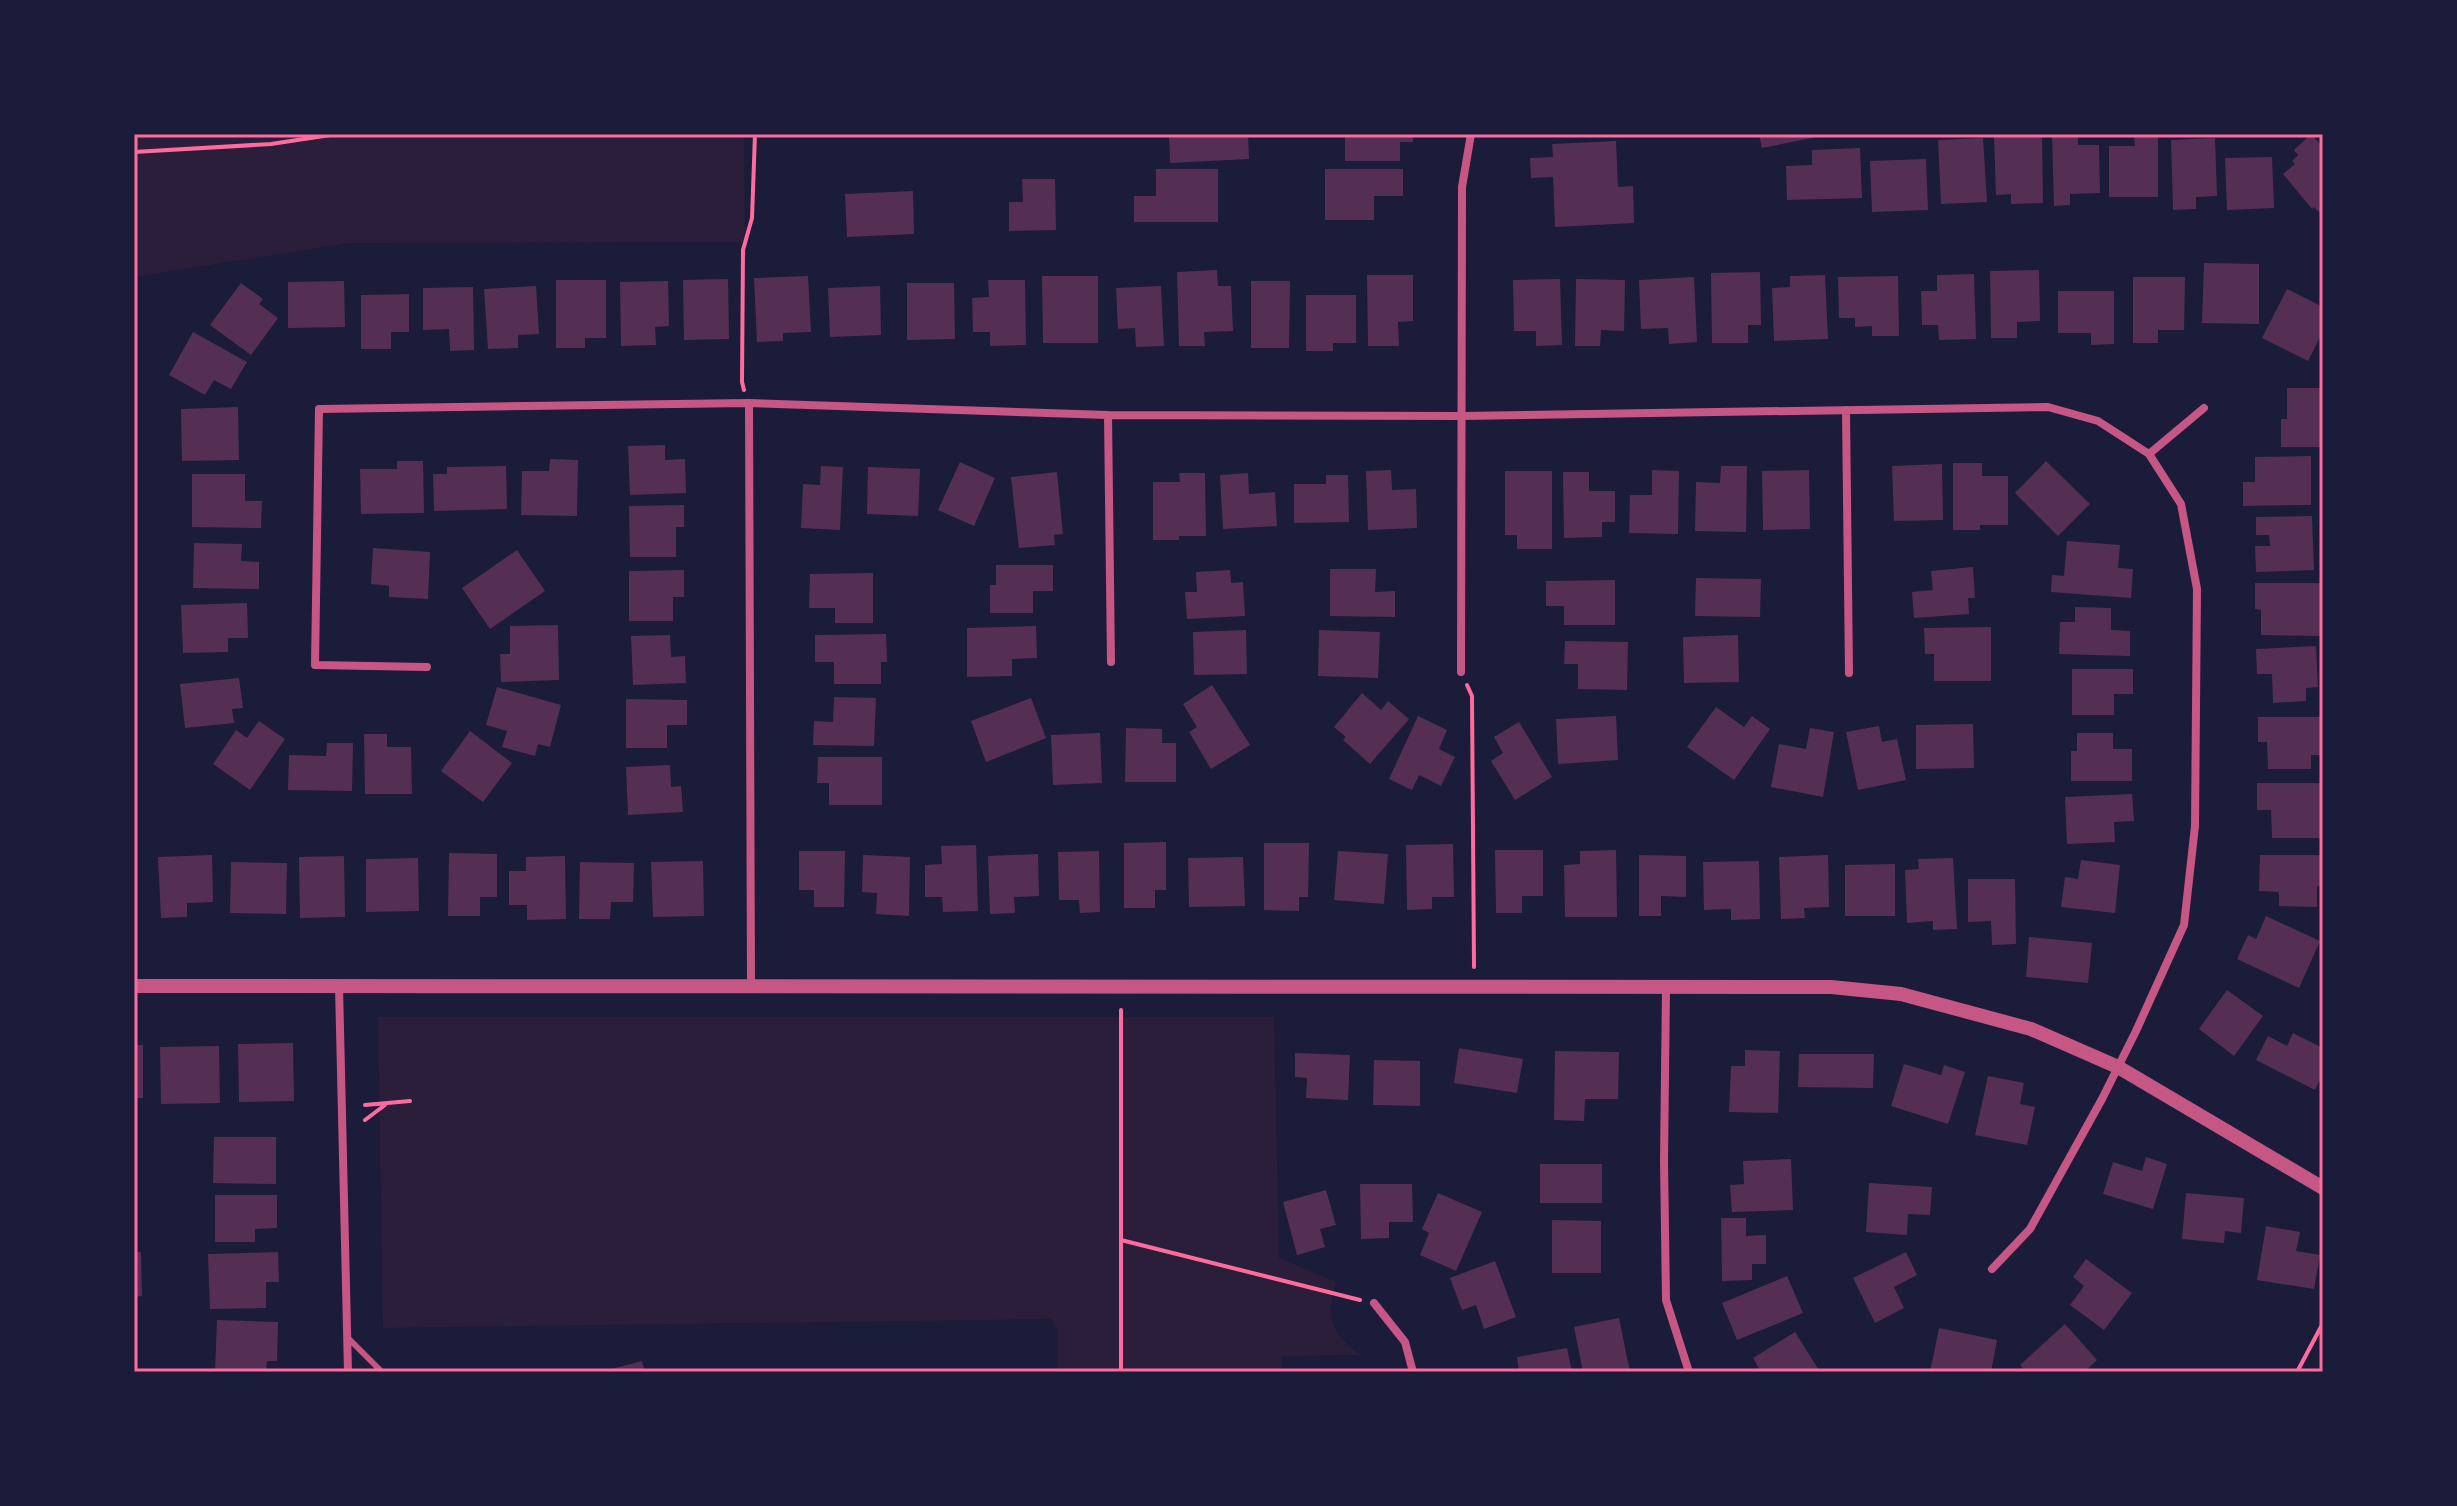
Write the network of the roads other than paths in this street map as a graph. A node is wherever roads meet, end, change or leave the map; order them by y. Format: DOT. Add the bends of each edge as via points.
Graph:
graph roads {
  1 [pos="1471,134"];
  2 [pos="749,403"];
  3 [pos="2204,408"];
  4 [pos="1846,410"];
  5 [pos="1108,415"];
  6 [pos="1462,416"];
  7 [pos="2149,454"];
  8 [pos="1111,662"];
  9 [pos="427,667"];
  10 [pos="1461,672"];
  11 [pos="1849,673"];
  12 [pos="134,986"];
  13 [pos="339,986"];
  14 [pos="751,986"];
  15 [pos="1666,987"];
  16 [pos="2118,1067"];
  17 [pos="2323,1188"];
  18 [pos="1992,1269"];
  19 [pos="1374,1303"];
  20 [pos="347,1337"];
  21 [pos="348,1372"];
  22 [pos="382,1372"];
  23 [pos="1413,1372"];
  24 [pos="1689,1372"];
  1 -- 6 [label="street" via="1462,187"];
  2 -- 5 [label="street"];
  2 -- 9 [label="street" via="319,409 315,665"];
  2 -- 14 [label="street"];
  3 -- 7 [label="street"];
  4 -- 6 [label="street"];
  4 -- 7 [label="street" via="2048,407 2098,421"];
  4 -- 11 [label="street"];
  5 -- 6 [label="street"];
  5 -- 8 [label="street"];
  6 -- 10 [label="street"];
  7 -- 16 [label="street" via="2181,504 2197,589 2195,826 2184,925"];
  12 -- 13 [label="street"];
  13 -- 14 [label="street"];
  13 -- 20 [label="street"];
  14 -- 15 [label="street"];
  15 -- 16 [label="street" via="1831,987 1901,994 2031,1029"];
  15 -- 24 [label="street" via="1666,1300"];
  16 -- 17 [label="street"];
  16 -- 18 [label="street" via="2030,1229"];
  19 -- 23 [label="street" via="1405,1342"];
  20 -- 21 [label="street"];
  20 -- 22 [label="lane"];
}
